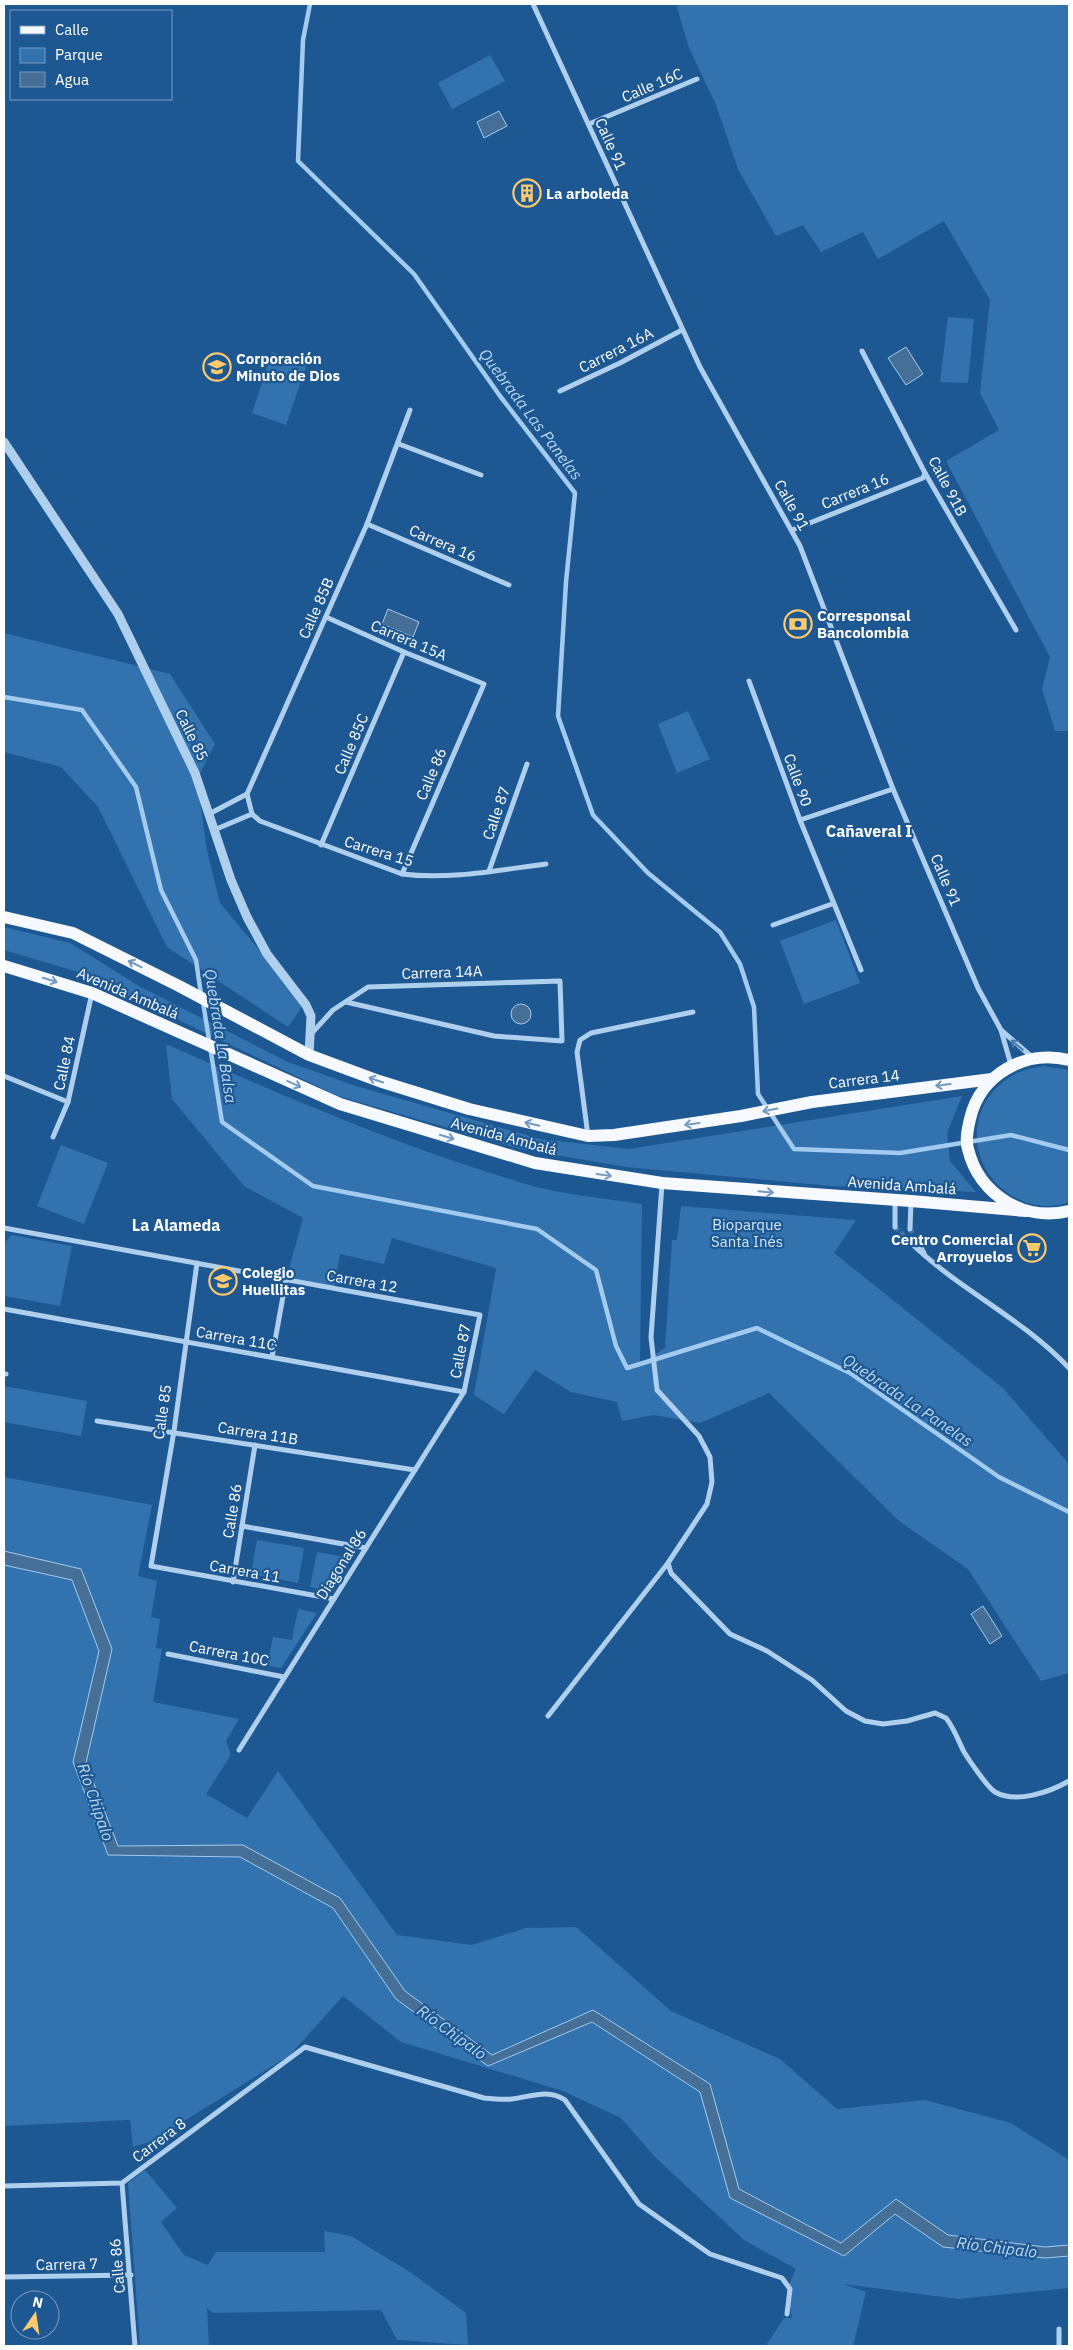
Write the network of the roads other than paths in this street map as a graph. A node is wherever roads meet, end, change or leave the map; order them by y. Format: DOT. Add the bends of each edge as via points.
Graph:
graph roads {
  1 [pos="533,4"];
  2 [pos="697,79"];
  3 [pos="589,124"];
  4 [pos="682,330"];
  5 [pos="862,351"];
  6 [pos="560,391"];
  7 [pos="410,410"];
  8 [pos="4,442"];
  9 [pos="398,444"];
  10 [pos="925,473"];
  11 [pos="481,474"];
  12 [pos="367,524"];
  13 [pos="792,530"];
  14 [pos="509,585"];
  15 [pos="326,617"];
  16 [pos="1016,630"];
  17 [pos="404,652"];
  18 [pos="749,681"];
  19 [pos="484,684"];
  20 [pos="527,764"];
  21 [pos="893,789"];
  22 [pos="247,794"];
  23 [pos="209,814"];
  24 [pos="252,814"];
  25 [pos="800,820"];
  26 [pos="214,830"];
  27 [pos="321,845"];
  28 [pos="546,864"];
  29 [pos="489,871"];
  30 [pos="402,874"];
  31 [pos="832,904"];
  32 [pos="4,917"];
  33 [pos="773,925"];
  34 [pos="4,966"];
  35 [pos="862,970"];
  36 [pos="92,993"];
  37 [pos="346,1002"];
  38 [pos="693,1012"];
  39 [pos="1000,1030"];
  40 [pos="311,1034"];
  41 [pos="309,1055"];
  42 [pos="1034,1058"];
  43 [pos="1069,1060"];
  44 [pos="1011,1065"];
  45 [pos="4,1076"];
  46 [pos="992,1079"];
  47 [pos="68,1102"];
  48 [pos="741,1116"];
  49 [pos="588,1136"];
  50 [pos="54,1137"];
  51 [pos="662,1183"];
  52 [pos="895,1200"];
  53 [pos="911,1200"];
  54 [pos="1026,1211"];
  55 [pos="1069,1211"];
  56 [pos="895,1227"];
  57 [pos="4,1228"];
  58 [pos="910,1229"];
  59 [pos="908,1240"];
  60 [pos="917,1241"];
  61 [pos="926,1258"];
  62 [pos="197,1263"];
  63 [pos="286,1280"];
  64 [pos="4,1309"];
  65 [pos="480,1315"];
  66 [pos="186,1342"];
  67 [pos="272,1357"];
  68 [pos="1069,1368"];
  69 [pos="464,1392"];
  70 [pos="97,1421"];
  71 [pos="174,1432"];
  72 [pos="255,1445"];
  73 [pos="415,1470"];
  74 [pos="242,1526"];
  75 [pos="366,1548"];
  76 [pos="668,1563"];
  77 [pos="151,1566"];
  78 [pos="233,1582"];
  79 [pos="334,1600"];
  80 [pos="168,1654"];
  81 [pos="284,1677"];
  82 [pos="548,1716"];
  83 [pos="239,1750"];
  84 [pos="1069,1781"];
  85 [pos="122,2183"];
  86 [pos="4,2186"];
  87 [pos="131,2275"];
  88 [pos="4,2277"];
  89 [pos="787,2314"];
  90 [pos="1058,2329"];
  91 [pos="136,2346"];
  92 [pos="1059,2346"];
  1 -- 3 [label="street, Calle 91"];
  2 -- 3 [label="street, Calle 16C"];
  3 -- 4 [label="street, Calle 91"];
  4 -- 6 [label="street, Carrera 16A"];
  4 -- 13 [label="street, Calle 91"];
  5 -- 10 [label="street, Calle 91B"];
  7 -- 9 [label="street, Calle 85B"];
  8 -- 23 [label="street, Calle 85" via="118,614 195,773"];
  9 -- 11 [label="street"];
  9 -- 12 [label="street, Calle 85B"];
  10 -- 13 [label="street, Carrera 16" via="923,478"];
  10 -- 16 [label="street, Calle 91B"];
  12 -- 14 [label="street, Carrera 16"];
  12 -- 15 [label="street, Calle 85B"];
  13 -- 21 [label="street, Calle 91"];
  15 -- 17 [label="street, Carrera 15A"];
  15 -- 22 [label="street, Calle 85B"];
  17 -- 19 [label="street, Carrera 15A"];
  17 -- 27 [label="street, Calle 85C"];
  18 -- 25 [label="street, Calle 90"];
  19 -- 30 [label="street, Calle 86"];
  20 -- 29 [label="street, Calle 87"];
  21 -- 25 [label="street"];
  21 -- 39 [label="street, Calle 91" via="978,988"];
  22 -- 23 [label="street"];
  22 -- 24 [label="street"];
  23 -- 26 [label="street, Calle 85"];
  24 -- 26 [label="street"];
  24 -- 27 [label="street, Carrera 15" via="260,821"];
  25 -- 31 [label="street, Calle 90"];
  26 -- 40 [label="street, Calle 85" via="251,924 267,954 311,1016"];
  27 -- 30 [label="street, Carrera 15"];
  28 -- 29 [label="street, Carrera 15"];
  29 -- 30 [label="street, Carrera 15" via="421,876"];
  31 -- 33 [label="street"];
  31 -- 35 [label="street, Calle 90"];
  41 -- 32 [label="main road, Avenida Ambalá, one-way" via="73,933"];
  34 -- 36 [label="main road, Avenida Ambalá, one-way"];
  36 -- 47 [label="street, Calle 84"];
  36 -- 51 [label="main road, Avenida Ambalá, one-way" via="340,1104 535,1164"];
  37 -- 37 [label="street, Carrera 14A" via="368,987 560,981 562,1042 494,1036"];
  37 -- 40 [label="street, Carrera 14A" via="333,1010"];
  38 -- 49 [label="street" via="591,1033 580,1040 577,1052"];
  42 -- 39 [label="street, one-way"];
  39 -- 44 [label="street"];
  40 -- 41 [label="street, Calle 85"];
  49 -- 41 [label="main road, Avenida Ambalá, one-way" via="469,1109"];
  42 -- 43 [label="main road"];
  42 -- 44 [label="main road"];
  44 -- 46 [label="main road"];
  45 -- 47 [label="street"];
  46 -- 48 [label="main road, Carrera 14, one-way" via="800,1104"];
  46 -- 54 [label="main road" via="972,1111 967,1148 984,1184 1009,1204"];
  47 -- 50 [label="street, Calle 84"];
  48 -- 49 [label="main road, Avenida Ambalá, one-way"];
  51 -- 52 [label="main road, Avenida Ambalá, one-way"];
  51 -- 76 [label="street" via="651,1337 657,1390 699,1436 710,1458 712,1482 707,1504"];
  52 -- 53 [label="main road, Avenida Ambalá"];
  52 -- 56 [label="street"];
  53 -- 54 [label="main road, Avenida Ambalá"];
  53 -- 58 [label="street"];
  54 -- 55 [label="main road, Avenida Ambalá" via="1042,1214"];
  57 -- 62 [label="street, Carrera 12"];
  59 -- 61 [label="street"];
  60 -- 61 [label="street"];
  61 -- 68 [label="street" via="1046,1344"];
  62 -- 63 [label="street, Carrera 12"];
  62 -- 66 [label="street, Calle 85"];
  63 -- 65 [label="street, Carrera 12"];
  63 -- 67 [label="street"];
  64 -- 66 [label="street, Carrera 11C"];
  65 -- 69 [label="street, Calle 87"];
  66 -- 67 [label="street, Carrera 11C"];
  66 -- 71 [label="street, Calle 85"];
  67 -- 69 [label="street, Carrera 11C"];
  69 -- 73 [label="street, Diagonal 86"];
  70 -- 71 [label="street, Carrera 11B"];
  71 -- 72 [label="street, Carrera 11B"];
  71 -- 77 [label="street, Calle 85"];
  72 -- 73 [label="street, Carrera 11B"];
  72 -- 74 [label="street, Calle 86"];
  73 -- 75 [label="street, Diagonal 86"];
  74 -- 75 [label="street"];
  74 -- 78 [label="street, Calle 86"];
  75 -- 79 [label="street, Diagonal 86"];
  76 -- 82 [label="street"];
  76 -- 84 [label="street" via="671,1573 730,1634 767,1651 812,1680 846,1711 865,1721 883,1724 935,1713 946,1718 965,1754 994,1792 1009,1797 1026,1796 1057,1788"];
  77 -- 78 [label="street, Carrera 11"];
  78 -- 79 [label="street, Carrera 11"];
  79 -- 81 [label="street, Diagonal 86"];
  80 -- 81 [label="street, Carrera 10C"];
  81 -- 83 [label="street, Diagonal 86"];
  85 -- 86 [label="street"];
  85 -- 87 [label="street, Calle 86"];
  85 -- 89 [label="street, Carrera 8" via="305,2046 484,2098 557,2094 565,2100 639,2204 710,2254 782,2278 790,2289"];
  87 -- 88 [label="street, Carrera 7"];
  87 -- 91 [label="street, Calle 86"];
  90 -- 92 [label="street"];
}
